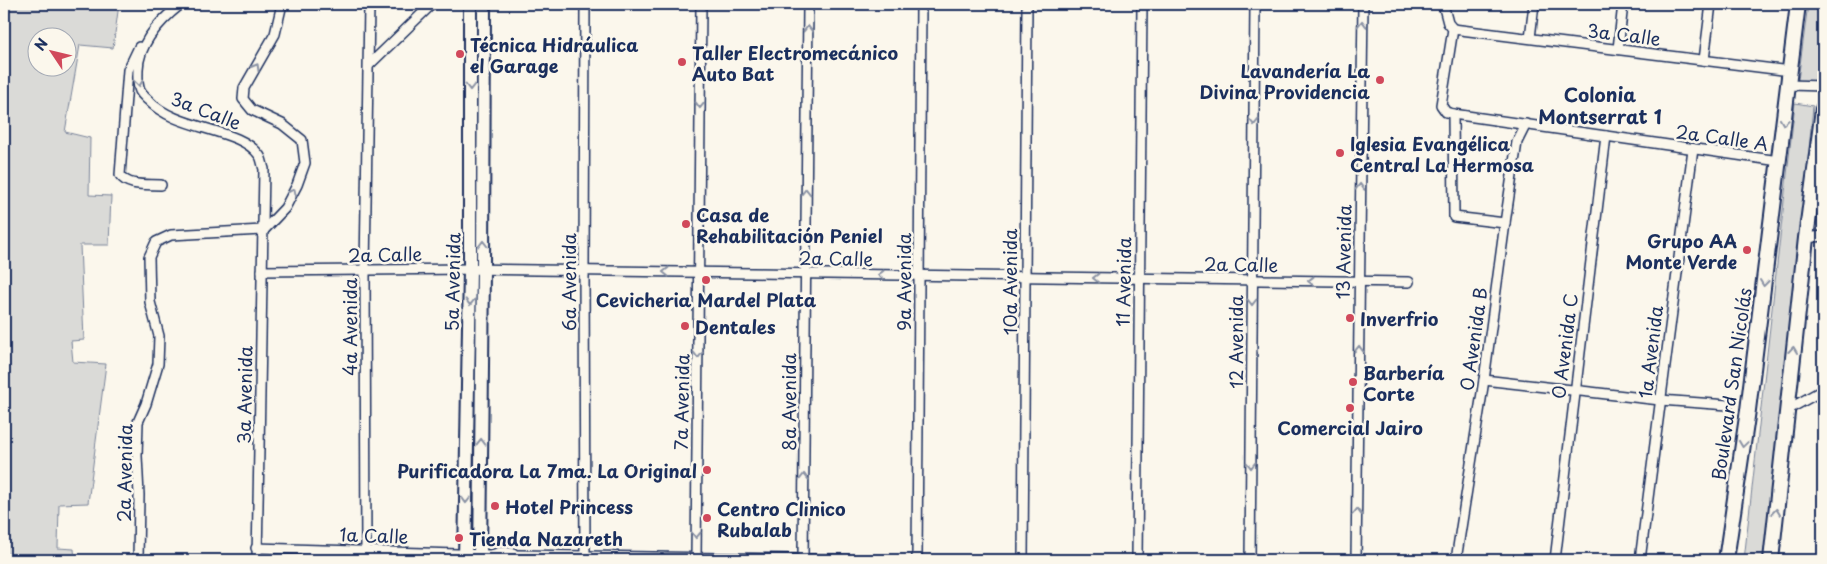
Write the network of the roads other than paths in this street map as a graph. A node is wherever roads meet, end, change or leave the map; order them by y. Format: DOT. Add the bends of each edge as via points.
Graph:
graph roads {
  1 [pos="181,4"];
  2 [pos="282,4"];
  3 [pos="369,4"];
  4 [pos="432,4"];
  5 [pos="470,4"];
  6 [pos="484,4"];
  7 [pos="585,4"];
  8 [pos="701,4"];
  9 [pos="808,4"];
  10 [pos="921,4"];
  11 [pos="1027,4"];
  12 [pos="1142,4"];
  13 [pos="1255,4"];
  14 [pos="1363,4"];
  15 [pos="1443,4"];
  16 [pos="1534,4"];
  17 [pos="1623,4"];
  18 [pos="1711,4"];
  19 [pos="1798,4"];
  20 [pos="1453,29"];
  21 [pos="150,37"];
  22 [pos="1530,38"];
  23 [pos="1618,49"];
  24 [pos="1704,60"];
  25 [pos="369,64"];
  26 [pos="1790,71"];
  27 [pos="1789,85"];
  28 [pos="1823,86"];
  29 [pos="1823,109"];
  30 [pos="1453,114"];
  31 [pos="1526,124"];
  32 [pos="1606,136"];
  33 [pos="1693,149"];
  34 [pos="1779,161"];
  35 [pos="161,185"];
  36 [pos="1505,223"];
  37 [pos="264,230"];
  38 [pos="1823,236"];
  39 [pos="1806,238"];
  40 [pos="477,269"];
  41 [pos="262,271"];
  42 [pos="365,271"];
  43 [pos="584,271"];
  44 [pos="698,273"];
  45 [pos="806,274"];
  46 [pos="919,276"];
  47 [pos="1025,277"];
  48 [pos="1140,279"];
  49 [pos="1252,280"];
  50 [pos="1359,282"];
  51 [pos="1408,282"];
  52 [pos="1484,380"];
  53 [pos="1575,390"];
  54 [pos="1823,390"];
  55 [pos="1660,400"];
  56 [pos="1728,405"];
  57 [pos="1787,410"];
  58 [pos="256,548"];
  59 [pos="366,550"];
  60 [pos="484,556"];
  61 [pos="465,557"];
  62 [pos="586,557"];
  63 [pos="696,559"];
  64 [pos="138,560"];
  65 [pos="257,560"];
  66 [pos="366,560"];
  67 [pos="803,560"];
  68 [pos="862,560"];
  69 [pos="917,560"];
  70 [pos="1023,560"];
  71 [pos="1137,560"];
  72 [pos="1250,560"];
  73 [pos="1356,560"];
  74 [pos="1456,560"];
  75 [pos="1555,560"];
  76 [pos="1640,560"];
  77 [pos="1726,560"];
  78 [pos="1771,560"];
  1 -- 21 [label="street, 3a Calle" via="166,15"];
  37 -- 2 [label="street, one-way" via="284,208 305,163 302,140 282,124 252,110 243,99 244,88 275,34"];
  3 -- 25 [label="street, 4a Avenida"];
  4 -- 25 [label="street"];
  5 -- 40 [label="main road, 5a Avenida, one-way"];
  40 -- 6 [label="main road, 5a Avenida, one-way"];
  7 -- 43 [label="street, 6a Avenida"];
  8 -- 44 [label="street, 7a Avenida, one-way"];
  45 -- 9 [label="street, 8a Avenida, one-way"];
  10 -- 46 [label="street, 9a Avenida"];
  11 -- 47 [label="street, 10a Avenida"];
  12 -- 48 [label="street, 11 Avenida"];
  13 -- 49 [label="street, 12 Avenida, one-way"];
  50 -- 14 [label="street, 13 Avenida, one-way"];
  15 -- 20 [label="street"];
  16 -- 22 [label="street"];
  17 -- 23 [label="street"];
  18 -- 24 [label="street"];
  19 -- 26 [label="main road, Boulevard San Nicolás"];
  20 -- 22 [label="street, 3a Calle"];
  20 -- 30 [label="street" via="1441,104 1446,112"];
  21 -- 35 [label="street" via="142,42 128,70 119,170 126,182"];
  21 -- 37 [label="street, 3a Calle, one-way" via="138,62 141,93 154,107 176,120 246,142 260,156 264,169"];
  22 -- 23 [label="street, 3a Calle"];
  23 -- 24 [label="street, 3a Calle"];
  24 -- 26 [label="street, 3a Calle"];
  25 -- 42 [label="street, 4a Avenida"];
  26 -- 27 [label="main road, Boulevard San Nicolás"];
  27 -- 28 [label="street"];
  27 -- 34 [label="main road, Boulevard San Nicolás, one-way"];
  29 -- 39 [label="main road"];
  30 -- 31 [label="street, 2a Calle A"];
  30 -- 36 [label="street" via="1454,218"];
  31 -- 32 [label="street, 2a Calle A"];
  31 -- 36 [label="street, 0 Avenida B" via="1518,142"];
  32 -- 33 [label="street, 2a Calle A"];
  32 -- 53 [label="street, 0 Avenida C"];
  33 -- 34 [label="street, 2a Calle A"];
  33 -- 55 [label="street, 1a Avenida"];
  34 -- 77 [label="main road, Boulevard San Nicolás, one-way"];
  36 -- 52 [label="street, 0 Avenida B"];
  37 -- 41 [label="street, 3a Avenida"];
  37 -- 64 [label="street, 2a Avenida" via="171,235 156,242 149,257 150,302 159,336 158,364 138,422"];
  38 -- 39 [label="street"];
  57 -- 39 [label="main road, one-way"];
  40 -- 42 [label="street, 2a Calle"];
  40 -- 43 [label="street, 2a Calle"];
  60 -- 40 [label="main road, 5a Avenida, one-way"];
  40 -- 61 [label="main road, 5a Avenida, one-way"];
  41 -- 42 [label="street, 2a Calle"];
  41 -- 58 [label="street, 3a Avenida"];
  42 -- 59 [label="street, 4a Avenida"];
  44 -- 43 [label="street, 2a Calle, one-way"];
  43 -- 62 [label="street, 6a Avenida"];
  44 -- 45 [label="street, 2a Calle"];
  44 -- 63 [label="street, 7a Avenida, one-way"];
  46 -- 45 [label="street, 2a Calle, one-way"];
  67 -- 45 [label="street, 8a Avenida, one-way"];
  46 -- 47 [label="street, 2a Calle"];
  46 -- 69 [label="street, 9a Avenida"];
  48 -- 47 [label="street, 2a Calle, one-way"];
  47 -- 70 [label="street, 10a Avenida"];
  48 -- 49 [label="street, 2a Calle"];
  48 -- 71 [label="street, 11 Avenida"];
  50 -- 49 [label="street, 2a Calle, one-way"];
  49 -- 72 [label="street, 12 Avenida, one-way"];
  50 -- 51 [label="street, 2a Calle"];
  73 -- 50 [label="street, 13 Avenida, one-way"];
  52 -- 53 [label="street"];
  52 -- 74 [label="street, 0 Avenida B"];
  53 -- 55 [label="street"];
  53 -- 75 [label="street, 0 Avenida C"];
  54 -- 57 [label="street"];
  55 -- 56 [label="street"];
  55 -- 76 [label="street, 1a Avenida"];
  78 -- 57 [label="main road, one-way"];
  58 -- 59 [label="street, 1a Calle"];
  58 -- 65 [label="street, 3a Avenida"];
  59 -- 61 [label="street, 1a Calle"];
  59 -- 66 [label="street, 4a Avenida"];
  60 -- 61 [label="street, 1a Calle"];
  60 -- 62 [label="street, 1a Calle"];
  62 -- 63 [label="street, 1a Calle"];
  63 -- 67 [label="street, 1a Calle"];
  67 -- 68 [label="street, 1a Calle"];
}
